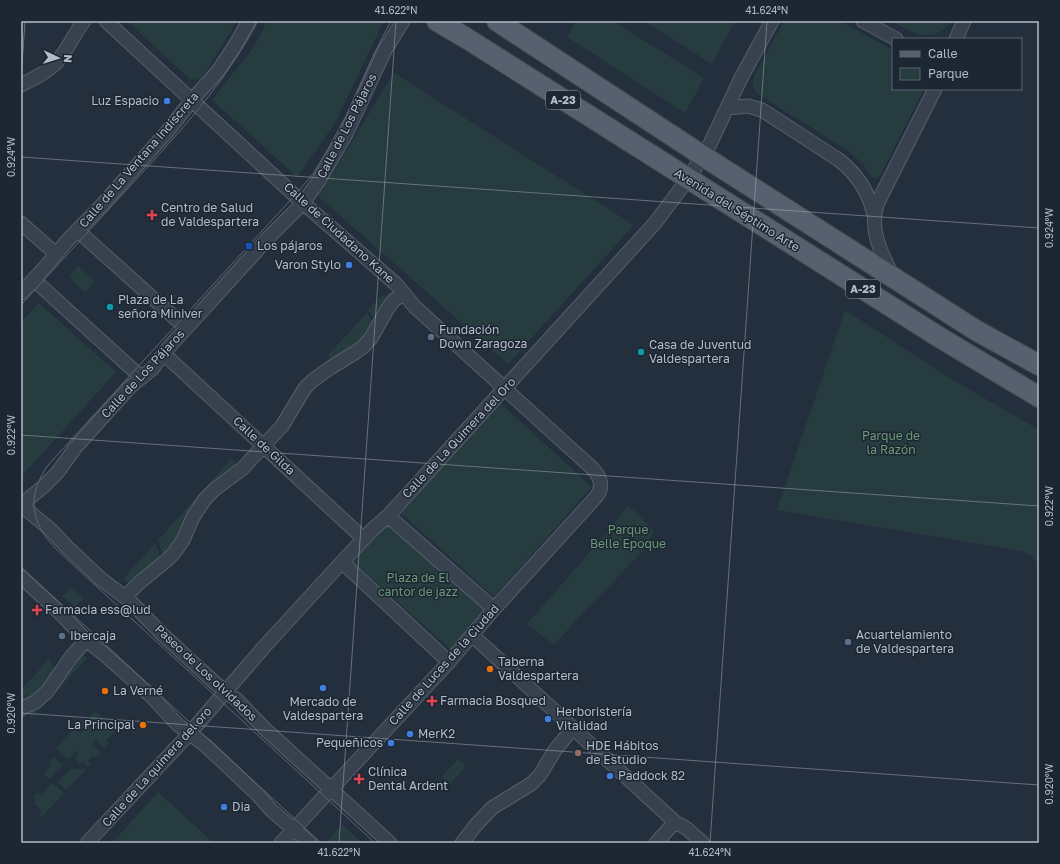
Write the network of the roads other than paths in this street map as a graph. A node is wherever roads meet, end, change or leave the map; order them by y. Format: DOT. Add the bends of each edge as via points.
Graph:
graph roads {
  1 [pos="84,21"];
  2 [pos="106,21"];
  3 [pos="249,21"];
  4 [pos="403,21"];
  5 [pos="437,21"];
  6 [pos="497,21"];
  7 [pos="772,21"];
  8 [pos="863,21"];
  9 [pos="964,21"];
  10 [pos="894,38"];
  11 [pos="956,38"];
  12 [pos="21,86"];
  13 [pos="934,90"];
  14 [pos="192,100"];
  15 [pos="727,108"];
  16 [pos="703,156"];
  17 [pos="688,179"];
  18 [pos="303,203"];
  19 [pos="874,215"];
  20 [pos="21,223"];
  21 [pos="77,230"];
  22 [pos="56,254"];
  23 [pos="893,277"];
  24 [pos="34,280"];
  25 [pos="21,294"];
  26 [pos="404,294"];
  27 [pos="186,328"];
  28 [pos="164,354"];
  29 [pos="1039,365"];
  30 [pos="141,377"];
  31 [pos="504,389"];
  32 [pos="1039,397"];
  33 [pos="263,446"];
  34 [pos="601,483"];
  35 [pos="21,505"];
  36 [pos="388,516"];
  37 [pos="364,539"];
  38 [pos="342,562"];
  39 [pos="21,577"];
  40 [pos="125,597"];
  41 [pos="494,609"];
  42 [pos="472,635"];
  43 [pos="86,640"];
  44 [pos="449,662"];
  45 [pos="226,691"];
  46 [pos="21,709"];
  47 [pos="573,728"];
  48 [pos="189,734"];
  49 [pos="331,788"];
  50 [pos="675,822"];
  51 [pos="294,829"];
  52 [pos="87,843"];
  53 [pos="281,843"];
  54 [pos="310,843"];
  55 [pos="390,843"];
  56 [pos="462,843"];
  57 [pos="656,843"];
  58 [pos="703,843"];
  1 -- 12 [label="street" via="56,63"];
  2 -- 14 [label="street, Calle de Ciudadano Kane"];
  3 -- 14 [label="street, Calle de La Ventana Indiscreta" via="218,71"];
  4 -- 18 [label="street, Calle de Los Pájaros" via="385,50 343,140"];
  5 -- 17 [label="main road, Avenida del Séptimo Arte / A-23"];
  6 -- 16 [label="main road"];
  7 -- 15 [label="street, Calle de La Quimera del Oro"];
  8 -- 10 [label="street"];
  9 -- 11 [label="street"];
  13 -- 19 [label="street" via="878,202"];
  14 -- 18 [label="street, Calle de Ciudadano Kane"];
  14 -- 21 [label="street, Calle de La Ventana Indiscreta" via="166,133"];
  15 -- 16 [label="street, Calle de La Quimera del Oro"];
  15 -- 19 [label="street" via="748,106 762,110 839,160 863,186 871,201"];
  16 -- 17 [label="street, Calle de La Quimera del Oro"];
  16 -- 23 [label="main road"];
  17 -- 31 [label="street, Calle de La Quimera del Oro" via="652,226"];
  17 -- 32 [label="main road, Avenida del Séptimo Arte / A-23"];
  18 -- 26 [label="street, Calle de Ciudadano Kane" via="396,284"];
  18 -- 27 [label="street, Calle de Los Pájaros"];
  19 -- 23 [label="street" via="874,229 881,253"];
  20 -- 22 [label="street"];
  21 -- 22 [label="street, Calle de La Ventana Indiscreta"];
  21 -- 27 [label="street"];
  22 -- 24 [label="street, Calle de La Ventana Indiscreta"];
  23 -- 29 [label="main road" via="977,331"];
  24 -- 25 [label="street, Calle de La Ventana Indiscreta"];
  24 -- 30 [label="street"];
  26 -- 31 [label="street, Calle de Ciudadano Kane"];
  26 -- 33 [label="street" via="394,300 364,346 305,388 282,426"];
  27 -- 28 [label="street, Calle de Los Pájaros"];
  28 -- 30 [label="street, Calle de Los Pájaros"];
  28 -- 33 [label="street, Calle de Gilda"];
  30 -- 35 [label="street, Calle de Los Pájaros" via="79,443 53,477"];
  31 -- 34 [label="street, Calle de Ciudadano Kane" via="592,468 598,474"];
  31 -- 36 [label="street, Calle de La Quimera del Oro"];
  33 -- 37 [label="street, Calle de Gilda"];
  33 -- 40 [label="street" via="242,469 205,499 174,553"];
  34 -- 41 [label="street, Calle de Luces de la Ciudad" via="596,497"];
  35 -- 40 [label="street, Paseo de Los olvidados"];
  36 -- 37 [label="street, Calle de La Quimera del Oro"];
  36 -- 41 [label="street"];
  37 -- 38 [label="street, Calle de La Quimera del Oro"];
  38 -- 44 [label="street"];
  38 -- 45 [label="street, Calle de La Quimera del Oro"];
  39 -- 43 [label="street"];
  40 -- 45 [label="street, Paseo de Los olvidados" via="163,636"];
  41 -- 42 [label="street, Calle de Luces de la Ciudad"];
  42 -- 44 [label="street, Calle de Luces de la Ciudad"];
  42 -- 47 [label="street"];
  43 -- 46 [label="street" via="47,692"];
  43 -- 48 [label="street" via="147,692"];
  44 -- 49 [label="street, Calle de Luces de la Ciudad"];
  45 -- 48 [label="street, Calle de La quimera del oro"];
  45 -- 49 [label="street, Paseo de Los olvidados"];
  47 -- 50 [label="street"];
  47 -- 56 [label="street" via="540,775 531,784 492,808"];
  48 -- 51 [label="street" via="205,745"];
  48 -- 52 [label="street, Calle de La quimera del oro"];
  49 -- 51 [label="street, Calle de Luces de la Ciudad"];
  49 -- 55 [label="street, Paseo de Los olvidados"];
  50 -- 57 [label="street"];
  50 -- 58 [label="street"];
  51 -- 53 [label="street, Calle de Luces de la Ciudad"];
  51 -- 54 [label="street"];
}
